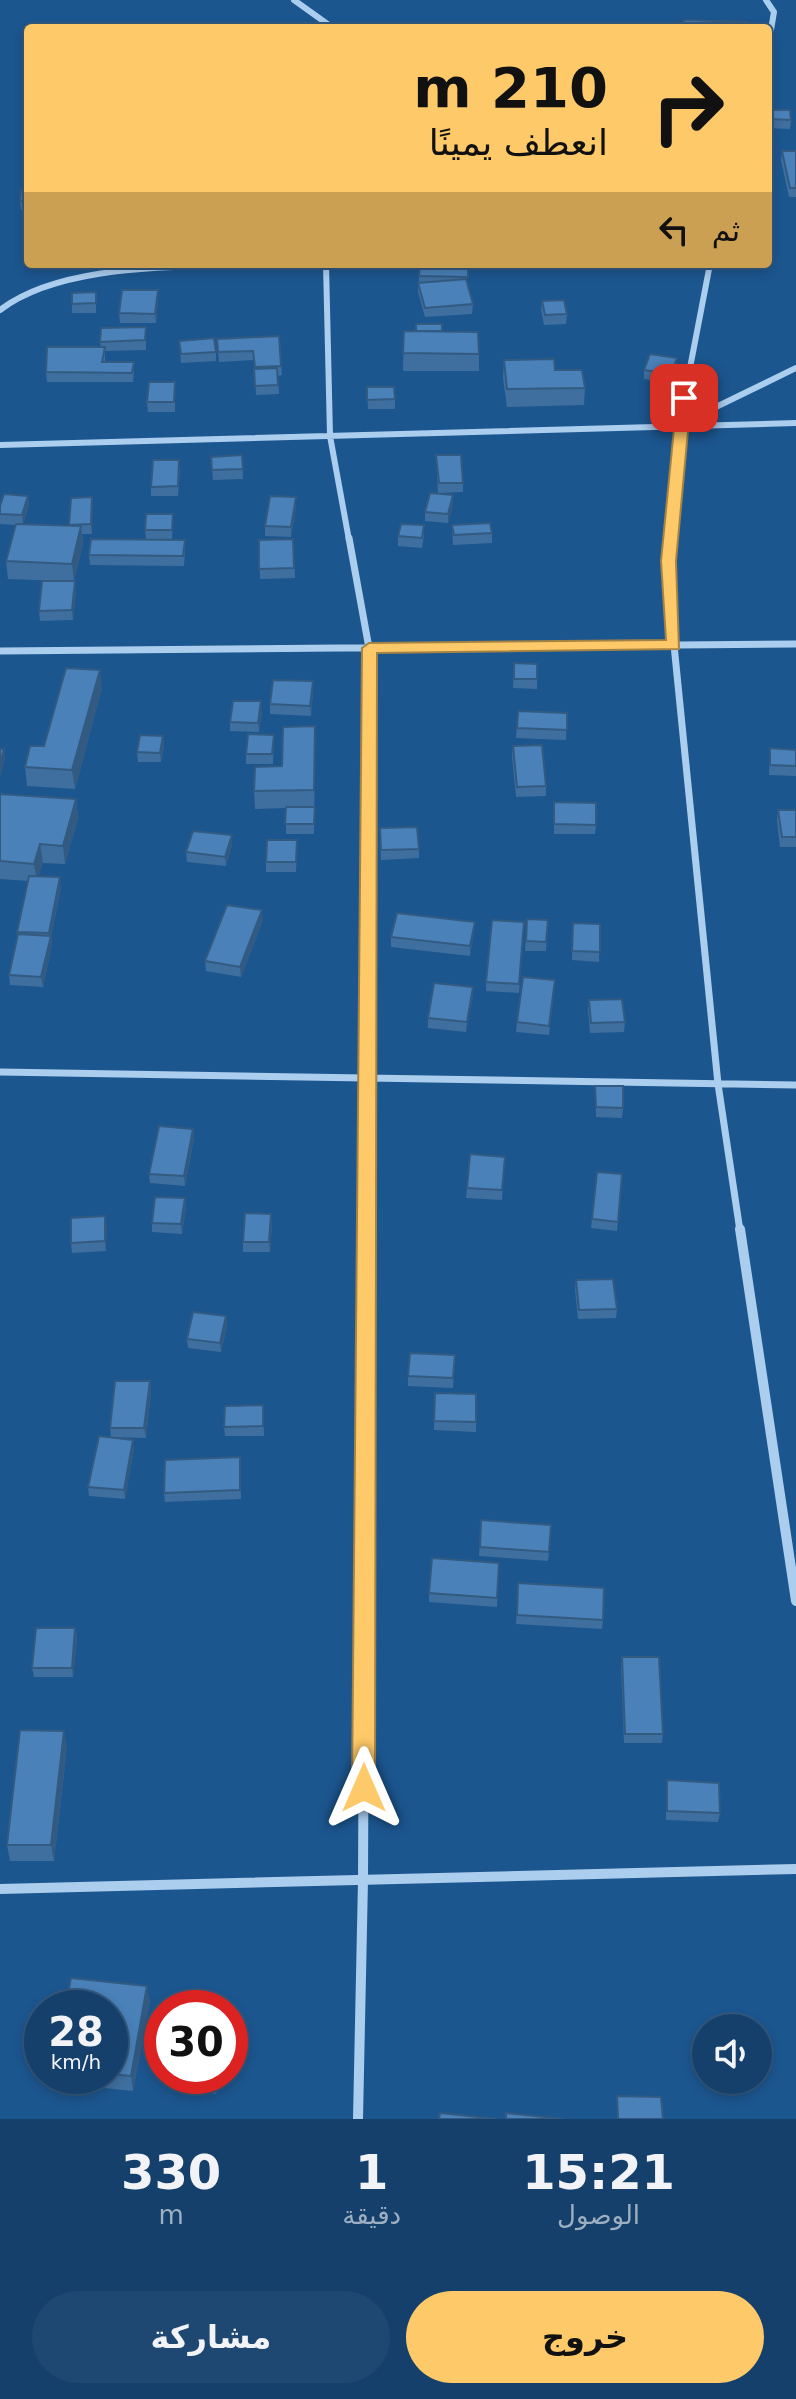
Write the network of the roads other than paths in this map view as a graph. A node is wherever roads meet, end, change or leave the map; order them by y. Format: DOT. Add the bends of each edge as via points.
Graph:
graph roads {
  1 [pos="294,0"];
  2 [pos="766,0"];
  3 [pos="327,24"];
  4 [pos="772,24"];
  5 [pos="172,268"];
  6 [pos="326,268"];
  7 [pos="709,268"];
  8 [pos="0,310"];
  9 [pos="796,368"];
  10 [pos="796,423"];
  11 [pos="679,425"];
  12 [pos="330,436"];
  13 [pos="0,445"];
  14 [pos="796,644"];
  15 [pos="674,645"];
  16 [pos="369,648"];
  17 [pos="0,651"];
  18 [pos="0,1072"];
  19 [pos="369,1078"];
  20 [pos="718,1084"];
  21 [pos="796,1085"];
  22 [pos="796,1601"];
  23 [pos="796,1869"];
  24 [pos="363,1880"];
  25 [pos="0,1889"];
  26 [pos="358,2119"];
  1 -- 3 [label="street"];
  2 -- 4 [label="street" via="774,12"];
  5 -- 8 [label="street" via="52,284 7,300"];
  6 -- 12 [label="street"];
  7 -- 11 [label="street"];
  9 -- 11 [label="street"];
  10 -- 11 [label="street"];
  11 -- 12 [label="street"];
  11 -- 15 [label="street" via="669,561"];
  12 -- 13 [label="street"];
  12 -- 16 [label="street"];
  14 -- 15 [label="street"];
  15 -- 16 [label="street"];
  15 -- 20 [label="street"];
  16 -- 17 [label="street"];
  16 -- 19 [label="street"];
  18 -- 19 [label="street"];
  19 -- 20 [label="street"];
  19 -- 24 [label="street"];
  20 -- 21 [label="street"];
  20 -- 22 [label="street"];
  23 -- 24 [label="street"];
  24 -- 25 [label="street"];
  24 -- 26 [label="street"];
}
